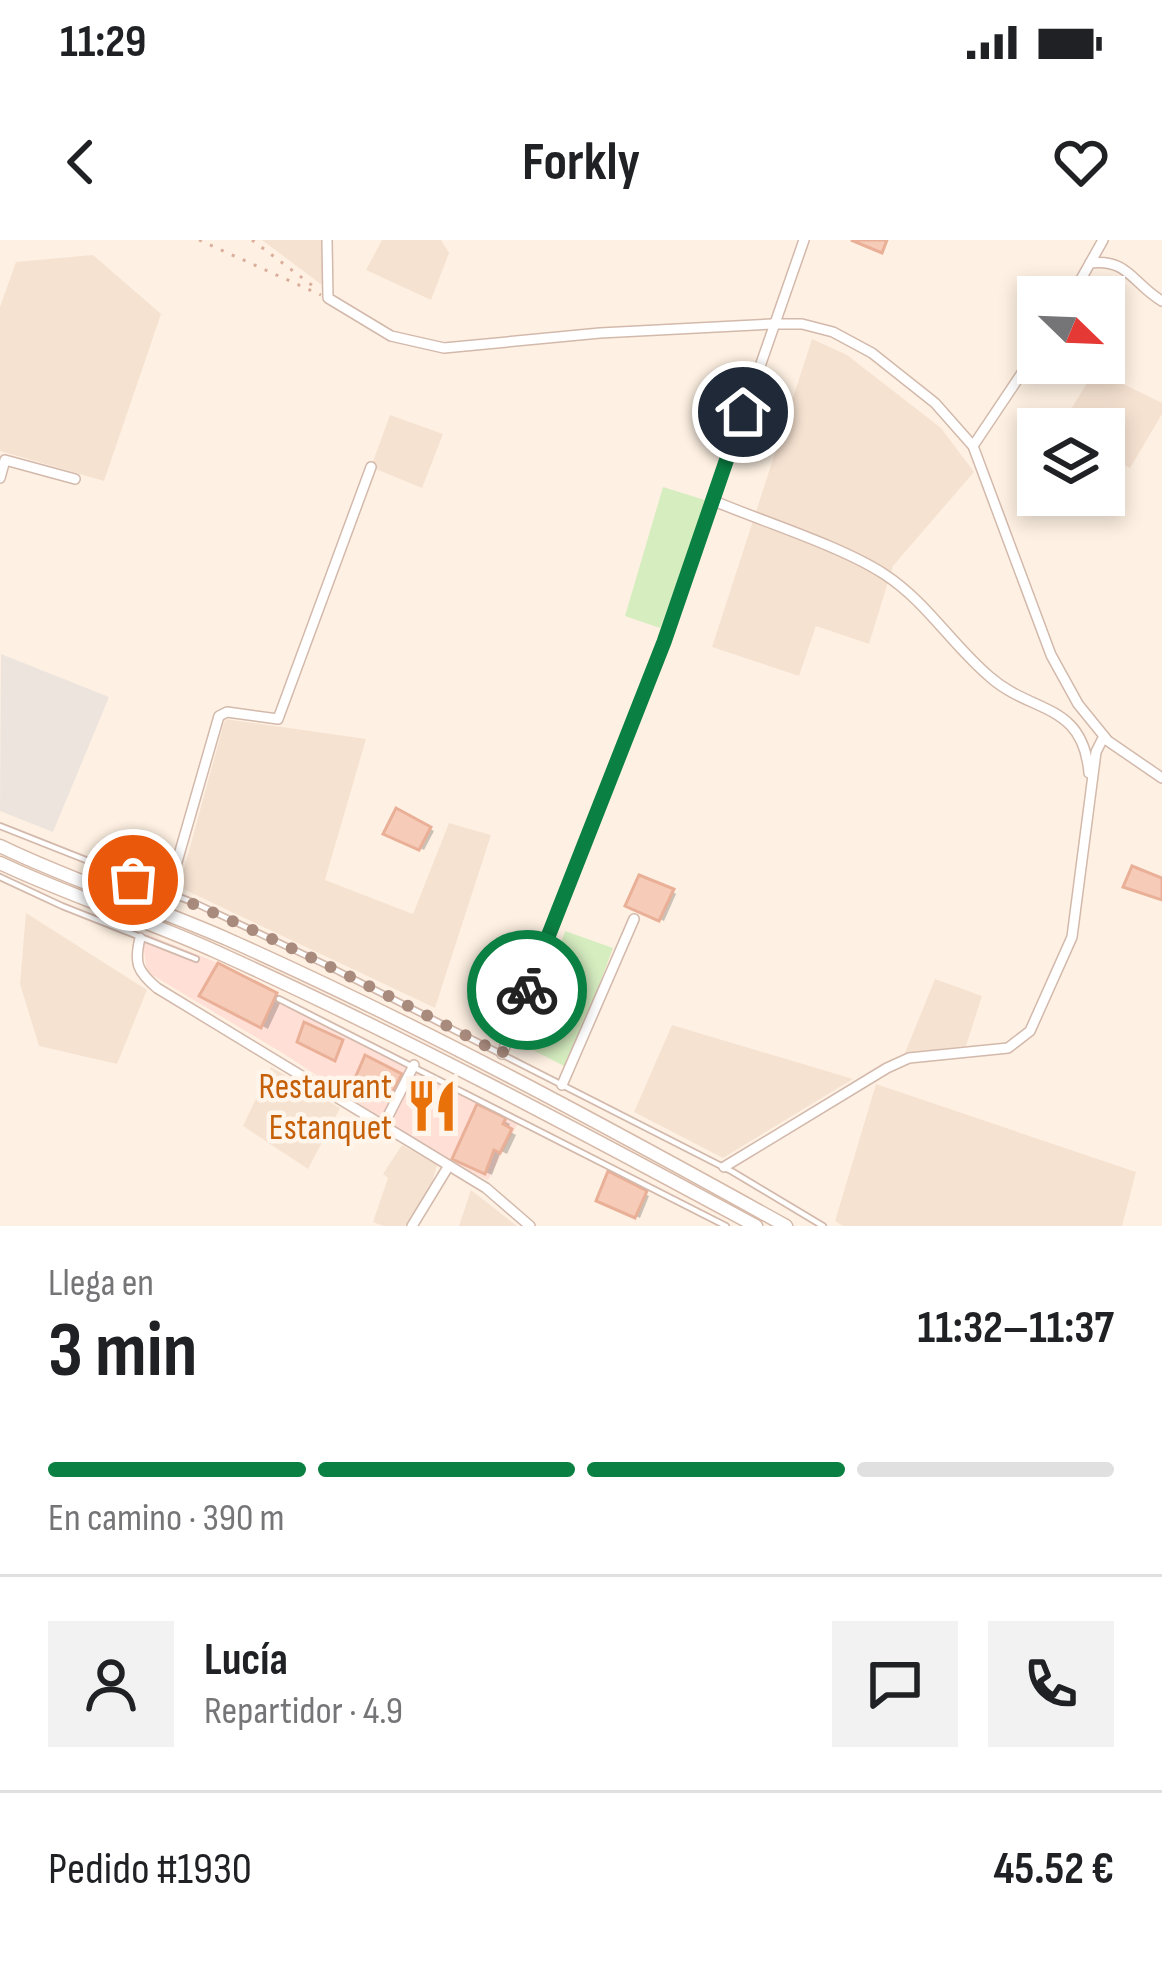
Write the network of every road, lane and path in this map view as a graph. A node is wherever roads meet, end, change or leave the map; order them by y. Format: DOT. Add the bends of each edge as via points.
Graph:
graph roads {
  1 [pos="199,240"];
  2 [pos="252,240"];
  3 [pos="327,240"];
  4 [pos="804,240"];
  5 [pos="1103,240"];
  6 [pos="1090,263"];
  7 [pos="1083,276"];
  8 [pos="328,298"];
  9 [pos="1162,301"];
  10 [pos="772,324"];
  11 [pos="1017,380"];
  12 [pos="973,446"];
  13 [pos="371,467"];
  14 [pos="0,478"];
  15 [pos="75,479"];
  16 [pos="714,501"];
  17 [pos="1104,736"];
  18 [pos="1162,778"];
  19 [pos="1091,796"];
  20 [pos="0,826"];
  21 [pos="0,846"];
  22 [pos="0,863"];
  23 [pos="0,877"];
  24 [pos="168,893"];
  25 [pos="634,919"];
  26 [pos="140,938"];
  27 [pos="196,958"];
  28 [pos="278,999"];
  29 [pos="502,1054"];
  30 [pos="414,1065"];
  31 [pos="562,1085"];
  32 [pos="383,1126"];
  33 [pos="448,1167"];
  34 [pos="724,1167"];
  35 [pos="412,1226"];
  36 [pos="530,1226"];
  37 [pos="726,1226"];
  38 [pos="756,1226"];
  39 [pos="786,1226"];
  40 [pos="823,1226"];
  1 -- 8 [label="path"];
  2 -- 8 [label="path"];
  3 -- 8 [label="street"];
  4 -- 10 [label="street"];
  5 -- 6 [label="street"];
  6 -- 7 [label="street"];
  6 -- 9 [label="street" via="1124,267"];
  8 -- 10 [label="street" via="391,336 444,348"];
  10 -- 12 [label="street" via="833,332 872,353"];
  10 -- 16 [label="street"];
  11 -- 12 [label="street"];
  12 -- 17 [label="street" via="1051,655"];
  13 -- 24 [label="street" via="278,719 219,716"];
  14 -- 15 [label="street" via="4,460"];
  16 -- 19 [label="street" via="884,574 991,679 1080,734"];
  16 -- 29 [label="street"];
  17 -- 18 [label="street"];
  17 -- 19 [label="street"];
  19 -- 34 [label="street" via="1072,937 1030,1031 1008,1048 909,1058"];
  20 -- 24 [label="lane"];
  21 -- 39 [label="main road" via="228,939"];
  22 -- 38 [label="main road" via="220,953"];
  23 -- 26 [label="lane"];
  24 -- 29 [label="lane"];
  25 -- 31 [label="street"];
  26 -- 27 [label="lane"];
  26 -- 32 [label="street" via="135,959 157,988"];
  28 -- 30 [label="lane"];
  29 -- 31 [label="lane"];
  30 -- 32 [label="street"];
  30 -- 37 [label="lane"];
  31 -- 34 [label="lane"];
  32 -- 33 [label="street"];
  33 -- 35 [label="street"];
  33 -- 36 [label="street"];
  34 -- 40 [label="lane"];
}
